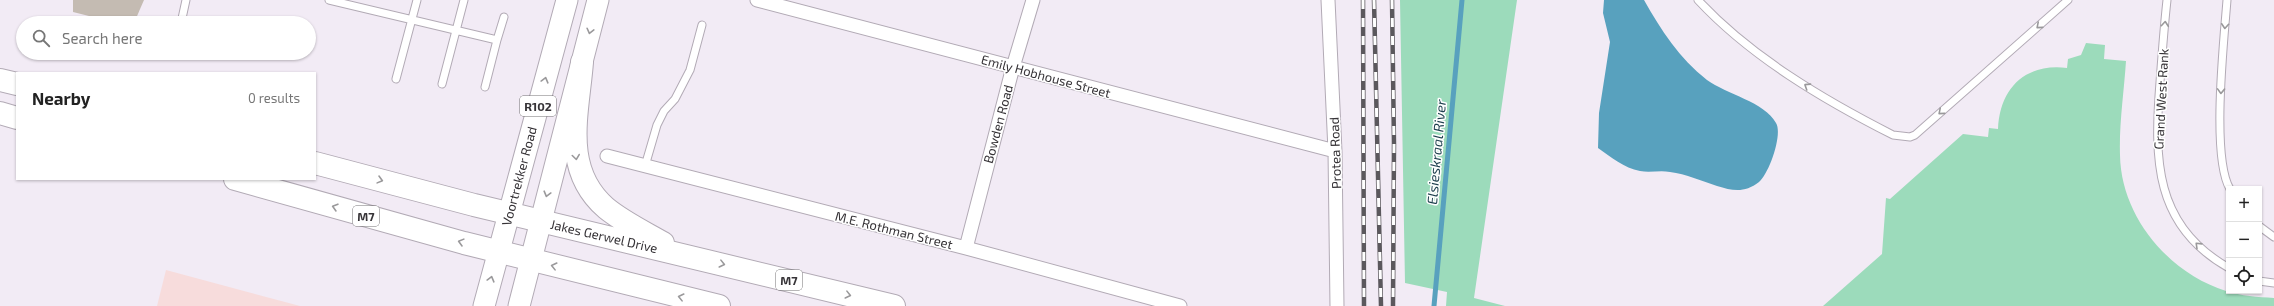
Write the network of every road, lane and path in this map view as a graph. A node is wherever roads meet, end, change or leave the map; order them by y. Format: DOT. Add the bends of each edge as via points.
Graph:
graph roads {
  1 [pos="186,0"];
  2 [pos="329,0"];
  3 [pos="417,0"];
  4 [pos="464,0"];
  5 [pos="567,0"];
  6 [pos="598,0"];
  7 [pos="758,0"];
  8 [pos="1033,0"];
  9 [pos="1328,0"];
  10 [pos="1698,0"];
  11 [pos="2068,0"];
  12 [pos="2167,0"];
  13 [pos="2227,0"];
  14 [pos="183,16"];
  15 [pos="504,17"];
  16 [pos="412,20"];
  17 [pos="702,25"];
  18 [pos="455,31"];
  19 [pos="497,40"];
  20 [pos="582,62"];
  21 [pos="1013,67"];
  22 [pos="396,78"];
  23 [pos="0,80"];
  24 [pos="16,84"];
  25 [pos="442,84"];
  26 [pos="485,87"];
  27 [pos="0,113"];
  28 [pos="16,118"];
  29 [pos="1336,151"];
  30 [pos="608,156"];
  31 [pos="316,163"];
  32 [pos="644,166"];
  33 [pos="239,180"];
  34 [pos="2229,186"];
  35 [pos="509,213"];
  36 [pos="540,221"];
  37 [pos="2262,228"];
  38 [pos="2274,237"];
  39 [pos="966,248"];
  40 [pos="498,252"];
  41 [pos="684,254"];
  42 [pos="530,260"];
  43 [pos="2226,266"];
  44 [pos="2262,281"];
  45 [pos="2274,283"];
  46 [pos="484,306"];
  47 [pos="518,306"];
  48 [pos="718,306"];
  49 [pos="894,306"];
  50 [pos="1180,306"];
  51 [pos="1337,306"];
  1 -- 14 [label="lane"];
  2 -- 16 [label="lane"];
  3 -- 16 [label="lane"];
  4 -- 18 [label="lane"];
  35 -- 5 [label="main road, Voortrekker Road / R102, one-way"];
  6 -- 20 [label="main road, R102, one-way"];
  7 -- 21 [label="street, Emily Hobhouse Street"];
  8 -- 21 [label="street, Bowden Road"];
  9 -- 29 [label="street, Protea Road"];
  11 -- 10 [label="lane, one-way" via="1910,137 1892,135 1833,103 1781,69 1727,27"];
  43 -- 12 [label="lane, Grand West Rank, one-way" via="2211,258 2181,225 2170,206 2161,178 2157,145"];
  13 -- 34 [label="lane, one-way" via="2220,132 2223,163"];
  15 -- 19 [label="lane"];
  16 -- 18 [label="lane"];
  16 -- 22 [label="lane"];
  17 -- 32 [label="lane" via="690,70 675,99 664,111 657,125"];
  18 -- 19 [label="lane"];
  18 -- 25 [label="lane"];
  19 -- 26 [label="lane"];
  20 -- 36 [label="main road, R102, one-way"];
  20 -- 41 [label="highway, one-way" via="575,149 578,166 586,185 601,203 617,216"];
  21 -- 29 [label="street, Emily Hobhouse Street"];
  21 -- 39 [label="street, Bowden Road"];
  23 -- 24 [label="highway"];
  27 -- 28 [label="highway"];
  29 -- 51 [label="street, Protea Road"];
  30 -- 32 [label="street, M.E. Rothman Street"];
  31 -- 35 [label="highway, Jakes Gerwel Drive / M7, one-way"];
  32 -- 39 [label="street, M.E. Rothman Street"];
  40 -- 33 [label="highway, M7, one-way"];
  35 -- 36 [label="highway, Jakes Gerwel Drive / M7"];
  35 -- 40 [label="main road, Voortrekker Road / R102"];
  36 -- 41 [label="highway, Jakes Gerwel Drive / M7"];
  36 -- 42 [label="main road, R102"];
  37 -- 38 [label="lane"];
  39 -- 50 [label="street, M.E. Rothman Street"];
  40 -- 42 [label="highway, M7"];
  46 -- 40 [label="main road, Voortrekker Road / R102, one-way"];
  41 -- 49 [label="highway, Jakes Gerwel Drive / M7, one-way"];
  42 -- 47 [label="main road, R102"];
  48 -- 42 [label="highway, M7, one-way"];
  44 -- 45 [label="lane"];
}
